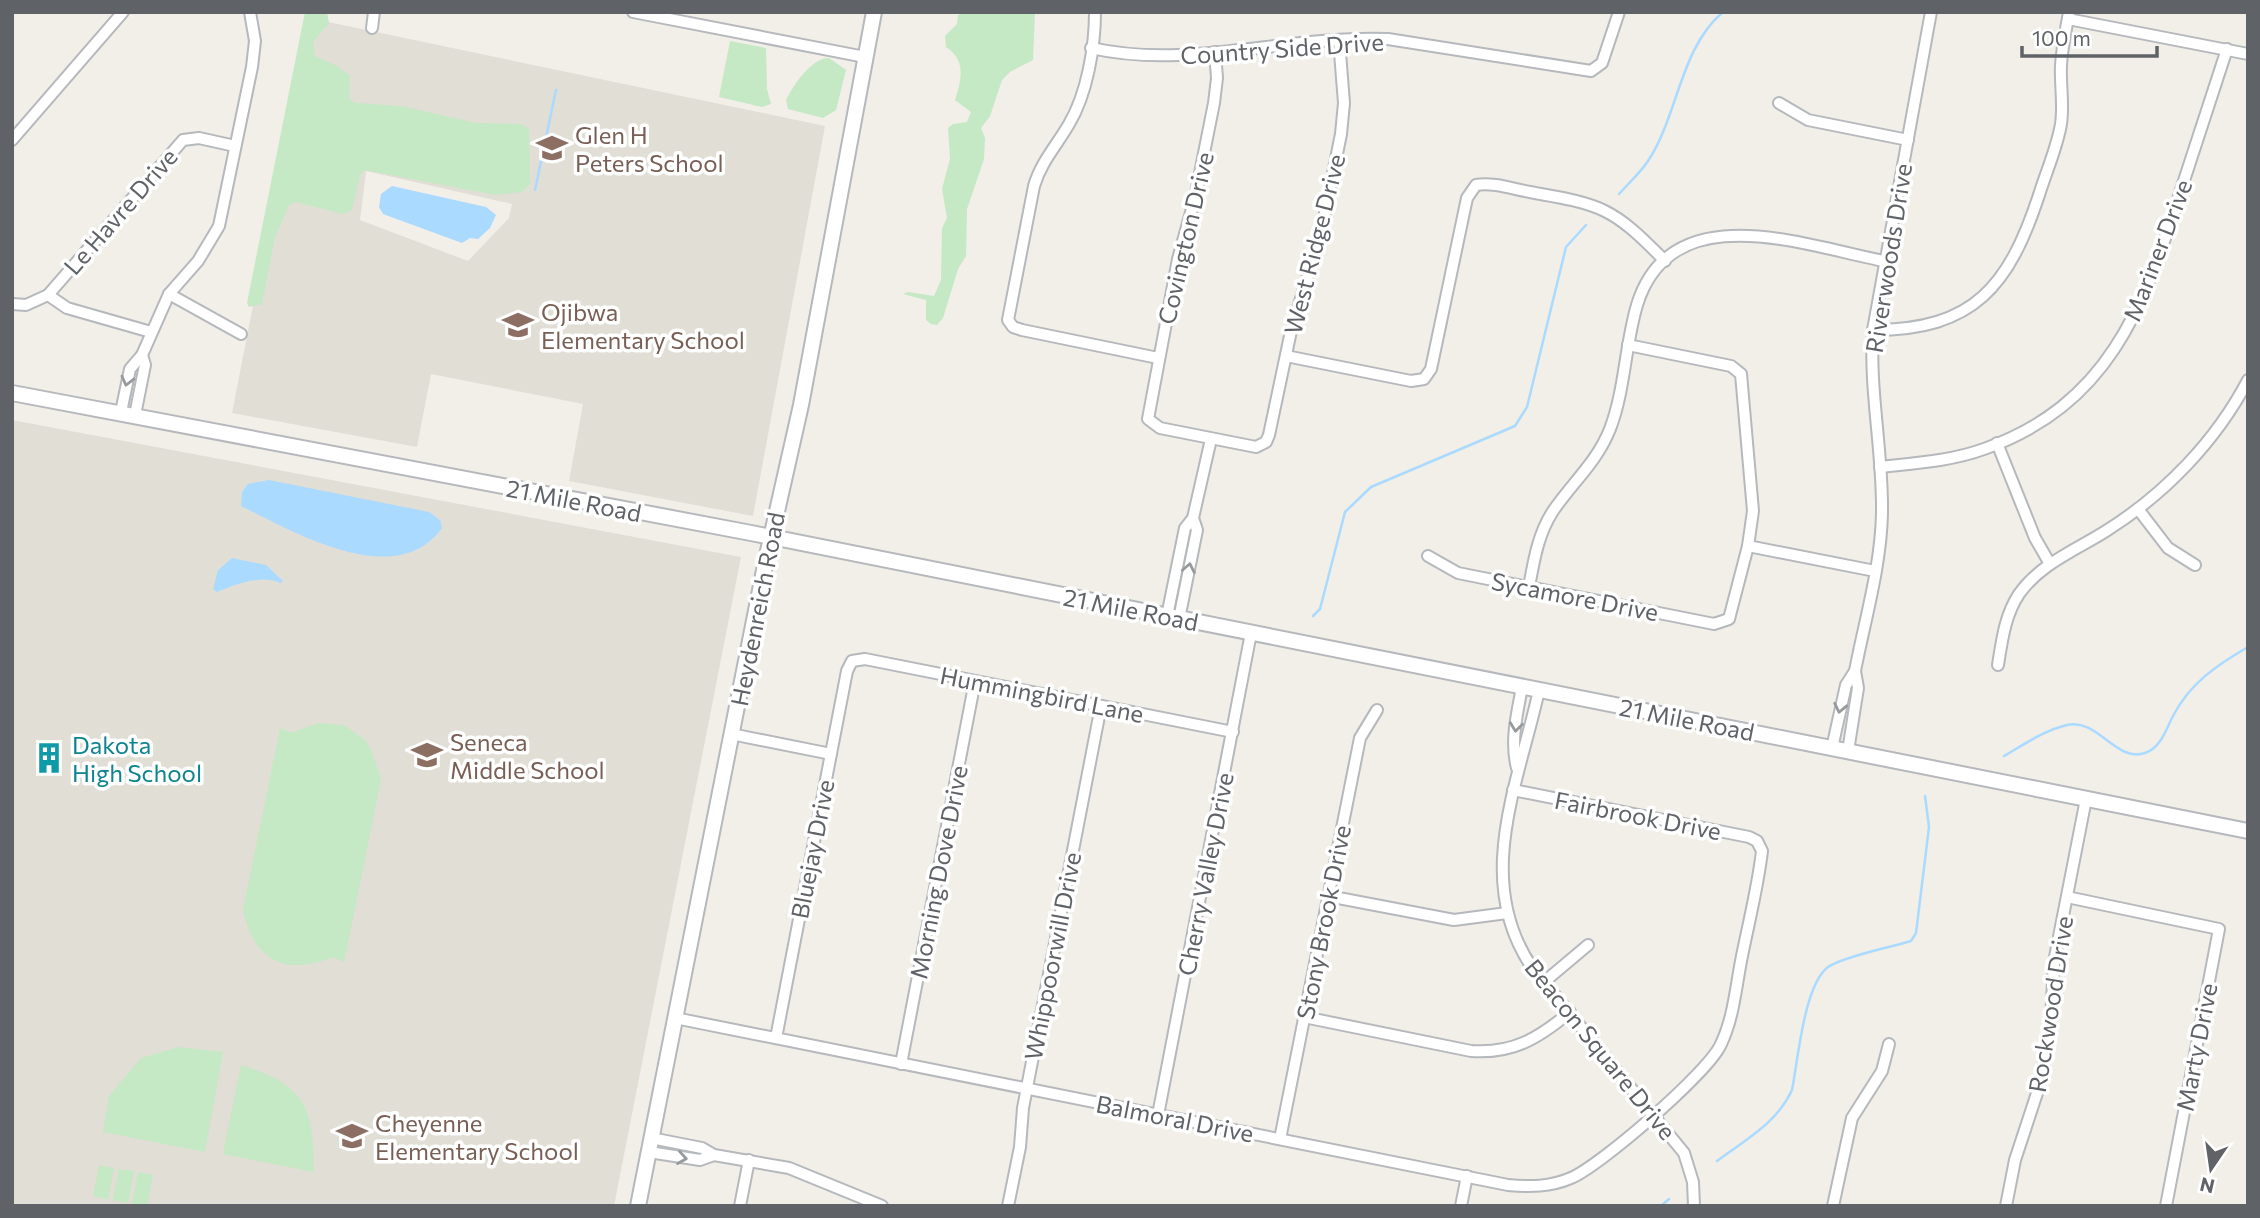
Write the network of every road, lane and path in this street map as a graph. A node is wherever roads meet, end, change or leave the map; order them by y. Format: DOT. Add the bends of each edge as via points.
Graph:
graph roads {
  1 [pos="123,12"];
  2 [pos="250,12"];
  3 [pos="374,12"];
  4 [pos="633,12"];
  5 [pos="874,12"];
  6 [pos="1095,12"];
  7 [pos="1619,12"];
  8 [pos="1931,12"];
  9 [pos="2069,15"];
  10 [pos="372,27"];
  11 [pos="1339,40"];
  12 [pos="1091,48"];
  13 [pos="2227,50"];
  14 [pos="1215,52"];
  15 [pos="2248,54"];
  16 [pos="865,57"];
  17 [pos="1779,103"];
  18 [pos="13,139"];
  19 [pos="1908,140"];
  20 [pos="235,146"];
  21 [pos="1665,261"];
  22 [pos="1884,261"];
  23 [pos="169,294"];
  24 [pos="48,295"];
  25 [pos="12,304"];
  26 [pos="1873,330"];
  27 [pos="151,332"];
  28 [pos="241,334"];
  29 [pos="1628,345"];
  30 [pos="1286,356"];
  31 [pos="1158,358"];
  32 [pos="2248,380"];
  33 [pos="12,393"];
  34 [pos="2243,401"];
  35 [pos="128,414"];
  36 [pos="1212,439"];
  37 [pos="1997,443"];
  38 [pos="1880,467"];
  39 [pos="2138,509"];
  40 [pos="771,537"];
  41 [pos="1748,546"];
  42 [pos="1428,556"];
  43 [pos="2050,564"];
  44 [pos="2195,565"];
  45 [pos="1875,571"];
  46 [pos="1529,587"];
  47 [pos="1173,617"];
  48 [pos="1251,633"];
  49 [pos="852,661"];
  50 [pos="1998,665"];
  51 [pos="1855,671"];
  52 [pos="975,681"];
  53 [pos="1522,687"];
  54 [pos="1539,690"];
  55 [pos="1101,706"];
  56 [pos="1377,710"];
  57 [pos="1233,732"];
  58 [pos="731,734"];
  59 [pos="1832,748"];
  60 [pos="1848,751"];
  61 [pos="831,754"];
  62 [pos="1517,768"];
  63 [pos="1513,790"];
  64 [pos="2086,799"];
  65 [pos="2248,831"];
  66 [pos="1760,844"];
  67 [pos="1328,896"];
  68 [pos="2067,897"];
  69 [pos="1507,913"];
  70 [pos="1588,944"];
  71 [pos="1544,982"];
  72 [pos="1570,1012"];
  73 [pos="1304,1017"];
  74 [pos="675,1018"];
  75 [pos="776,1038"];
  76 [pos="1889,1044"];
  77 [pos="901,1063"];
  78 [pos="1027,1089"];
  79 [pos="1654,1113"];
  80 [pos="1158,1115"];
  81 [pos="1279,1139"];
  82 [pos="650,1145"];
  83 [pos="749,1160"];
  84 [pos="1466,1176"];
  85 [pos="638,1206"];
  86 [pos="740,1206"];
  87 [pos="882,1206"];
  88 [pos="1008,1206"];
  89 [pos="1461,1206"];
  90 [pos="1694,1206"];
  91 [pos="1833,1206"];
  92 [pos="2006,1206"];
  93 [pos="2166,1206"];
  1 -- 18 [label="street"];
  2 -- 20 [label="street" via="255,41"];
  3 -- 10 [label="street"];
  4 -- 16 [label="street"];
  5 -- 16 [label="street, Heydenreich Road"];
  6 -- 12 [label="street"];
  7 -- 11 [label="street, Country Side Drive" via="1605,57 1596,69 1585,71 1404,41"];
  8 -- 19 [label="street, Riverwoods Drive"];
  9 -- 13 [label="street"];
  9 -- 26 [label="street" via="2061,64 2059,133 2026,233 2010,266 1985,295 1952,316 1914,328"];
  11 -- 14 [label="street, Country Side Drive"];
  11 -- 30 [label="street, West Ridge Drive" via="1344,103 1341,134 1321,233"];
  12 -- 14 [label="street, Country Side Drive" via="1146,56"];
  12 -- 31 [label="street" via="1074,115 1034,186 1008,313 1010,324"];
  13 -- 15 [label="street"];
  13 -- 37 [label="street, Mariner Drive" via="2157,265 2128,331 2076,394 2038,423"];
  14 -- 31 [label="street, Covington Drive" via="1214,103"];
  16 -- 40 [label="street, Heydenreich Road" via="801,405"];
  17 -- 19 [label="street" via="1808,120"];
  19 -- 22 [label="street, Riverwoods Drive"];
  20 -- 23 [label="street" via="219,226 198,261"];
  20 -- 24 [label="street, Le Havre Drive" via="199,138 183,140"];
  21 -- 22 [label="street" via="1706,237 1740,234"];
  21 -- 29 [label="street" via="1642,293"];
  21 -- 30 [label="street" via="1606,209 1486,184 1473,187 1431,369 1424,379 1411,381"];
  22 -- 26 [label="street, Riverwoods Drive"];
  23 -- 27 [label="street"];
  23 -- 28 [label="street"];
  24 -- 25 [label="street, Le Havre Drive" via="26,305"];
  24 -- 27 [label="street" via="67,308"];
  26 -- 38 [label="street, Riverwoods Drive" via="1871,373"];
  27 -- 35 [label="street"];
  29 -- 41 [label="street" via="1738,371 1752,481"];
  29 -- 46 [label="street" via="1606,439 1547,521"];
  30 -- 36 [label="street, West Ridge Drive" via="1269,435 1263,444 1252,447"];
  31 -- 36 [label="street, Covington Drive" via="1148,410 1150,423"];
  32 -- 34 [label="street"];
  33 -- 35 [label="street, 21 Mile Road"];
  34 -- 39 [label="street" via="2187,464"];
  35 -- 40 [label="street, 21 Mile Road"];
  36 -- 47 [label="street" via="1193,518 1197,530"];
  37 -- 38 [label="street, Mariner Drive" via="1963,455"];
  37 -- 43 [label="street"];
  38 -- 45 [label="street, Riverwoods Drive" via="1882,516"];
  39 -- 43 [label="street"];
  39 -- 44 [label="street" via="2168,548"];
  40 -- 47 [label="street, 21 Mile Road"];
  40 -- 58 [label="street, Heydenreich Road"];
  41 -- 45 [label="street"];
  41 -- 46 [label="street, Sycamore Drive" via="1733,610 1725,622 1714,624"];
  42 -- 46 [label="street, Sycamore Drive" via="1458,573"];
  43 -- 50 [label="street" via="2014,602"];
  45 -- 51 [label="street, Riverwoods Drive"];
  47 -- 48 [label="street, 21 Mile Road"];
  48 -- 53 [label="street, 21 Mile Road"];
  48 -- 57 [label="street, Cherry Valley Drive"];
  49 -- 52 [label="street, Hummingbird Lane" via="865,659"];
  49 -- 61 [label="street, Bluejay Drive"];
  51 -- 59 [label="street, Riverwoods Drive, one-way" via="1843,693"];
  51 -- 60 [label="street, Riverwoods Drive" via="1858,688"];
  52 -- 55 [label="street, Hummingbird Lane"];
  52 -- 77 [label="street, Morning Dove Drive"];
  53 -- 54 [label="street, 21 Mile Road"];
  53 -- 62 [label="street, Beacon Square Drive, one-way" via="1514,729"];
  54 -- 59 [label="street, 21 Mile Road"];
  54 -- 62 [label="street, Beacon Square Drive" via="1525,754"];
  55 -- 57 [label="street, Hummingbird Lane"];
  55 -- 78 [label="street, Whippoorwill Drive"];
  56 -- 67 [label="street, Stony Brook Drive" via="1360,737"];
  57 -- 80 [label="street, Cherry Valley Drive"];
  58 -- 61 [label="street"];
  58 -- 74 [label="street, Heydenreich Road"];
  59 -- 60 [label="street, 21 Mile Road"];
  60 -- 64 [label="street, 21 Mile Road"];
  61 -- 75 [label="street, Bluejay Drive"];
  62 -- 63 [label="street, Beacon Square Drive"];
  63 -- 66 [label="street, Fairbrook Drive" via="1749,837"];
  63 -- 69 [label="street, Beacon Square Drive" via="1502,854"];
  64 -- 65 [label="street, 21 Mile Road"];
  64 -- 68 [label="street, Rockwood Drive"];
  66 -- 79 [label="street, Balmoral Drive" via="1762,854 1723,1042 1706,1068"];
  67 -- 69 [label="street" via="1454,920"];
  67 -- 73 [label="street, Stony Brook Drive"];
  68 -- 92 [label="street, Rockwood Drive" via="2054,962 2051,1022 2042,1072"];
  68 -- 93 [label="street, Marty Drive" via="2218,929"];
  69 -- 71 [label="street, Beacon Square Drive" via="1523,954"];
  70 -- 71 [label="street"];
  71 -- 72 [label="street, Beacon Square Drive"];
  72 -- 73 [label="street" via="1527,1044 1494,1052"];
  72 -- 79 [label="street, Beacon Square Drive"];
  73 -- 81 [label="street, Stony Brook Drive"];
  74 -- 75 [label="street, Balmoral Drive"];
  74 -- 82 [label="street, Heydenreich Road"];
  75 -- 77 [label="street, Balmoral Drive"];
  76 -- 91 [label="street" via="1882,1071 1852,1118"];
  77 -- 78 [label="street, Balmoral Drive"];
  78 -- 80 [label="street, Balmoral Drive"];
  78 -- 88 [label="street, Whippoorwill Drive"];
  79 -- 84 [label="street, Balmoral Drive" via="1601,1158 1565,1181 1532,1187"];
  79 -- 90 [label="street, Beacon Square Drive" via="1684,1153"];
  80 -- 81 [label="street, Balmoral Drive"];
  81 -- 84 [label="street, Balmoral Drive"];
  82 -- 83 [label="street" via="702,1148 714,1155"];
  82 -- 85 [label="street, Heydenreich Road"];
  83 -- 86 [label="street"];
  83 -- 87 [label="street" via="789,1168"];
  84 -- 89 [label="street"];
}
